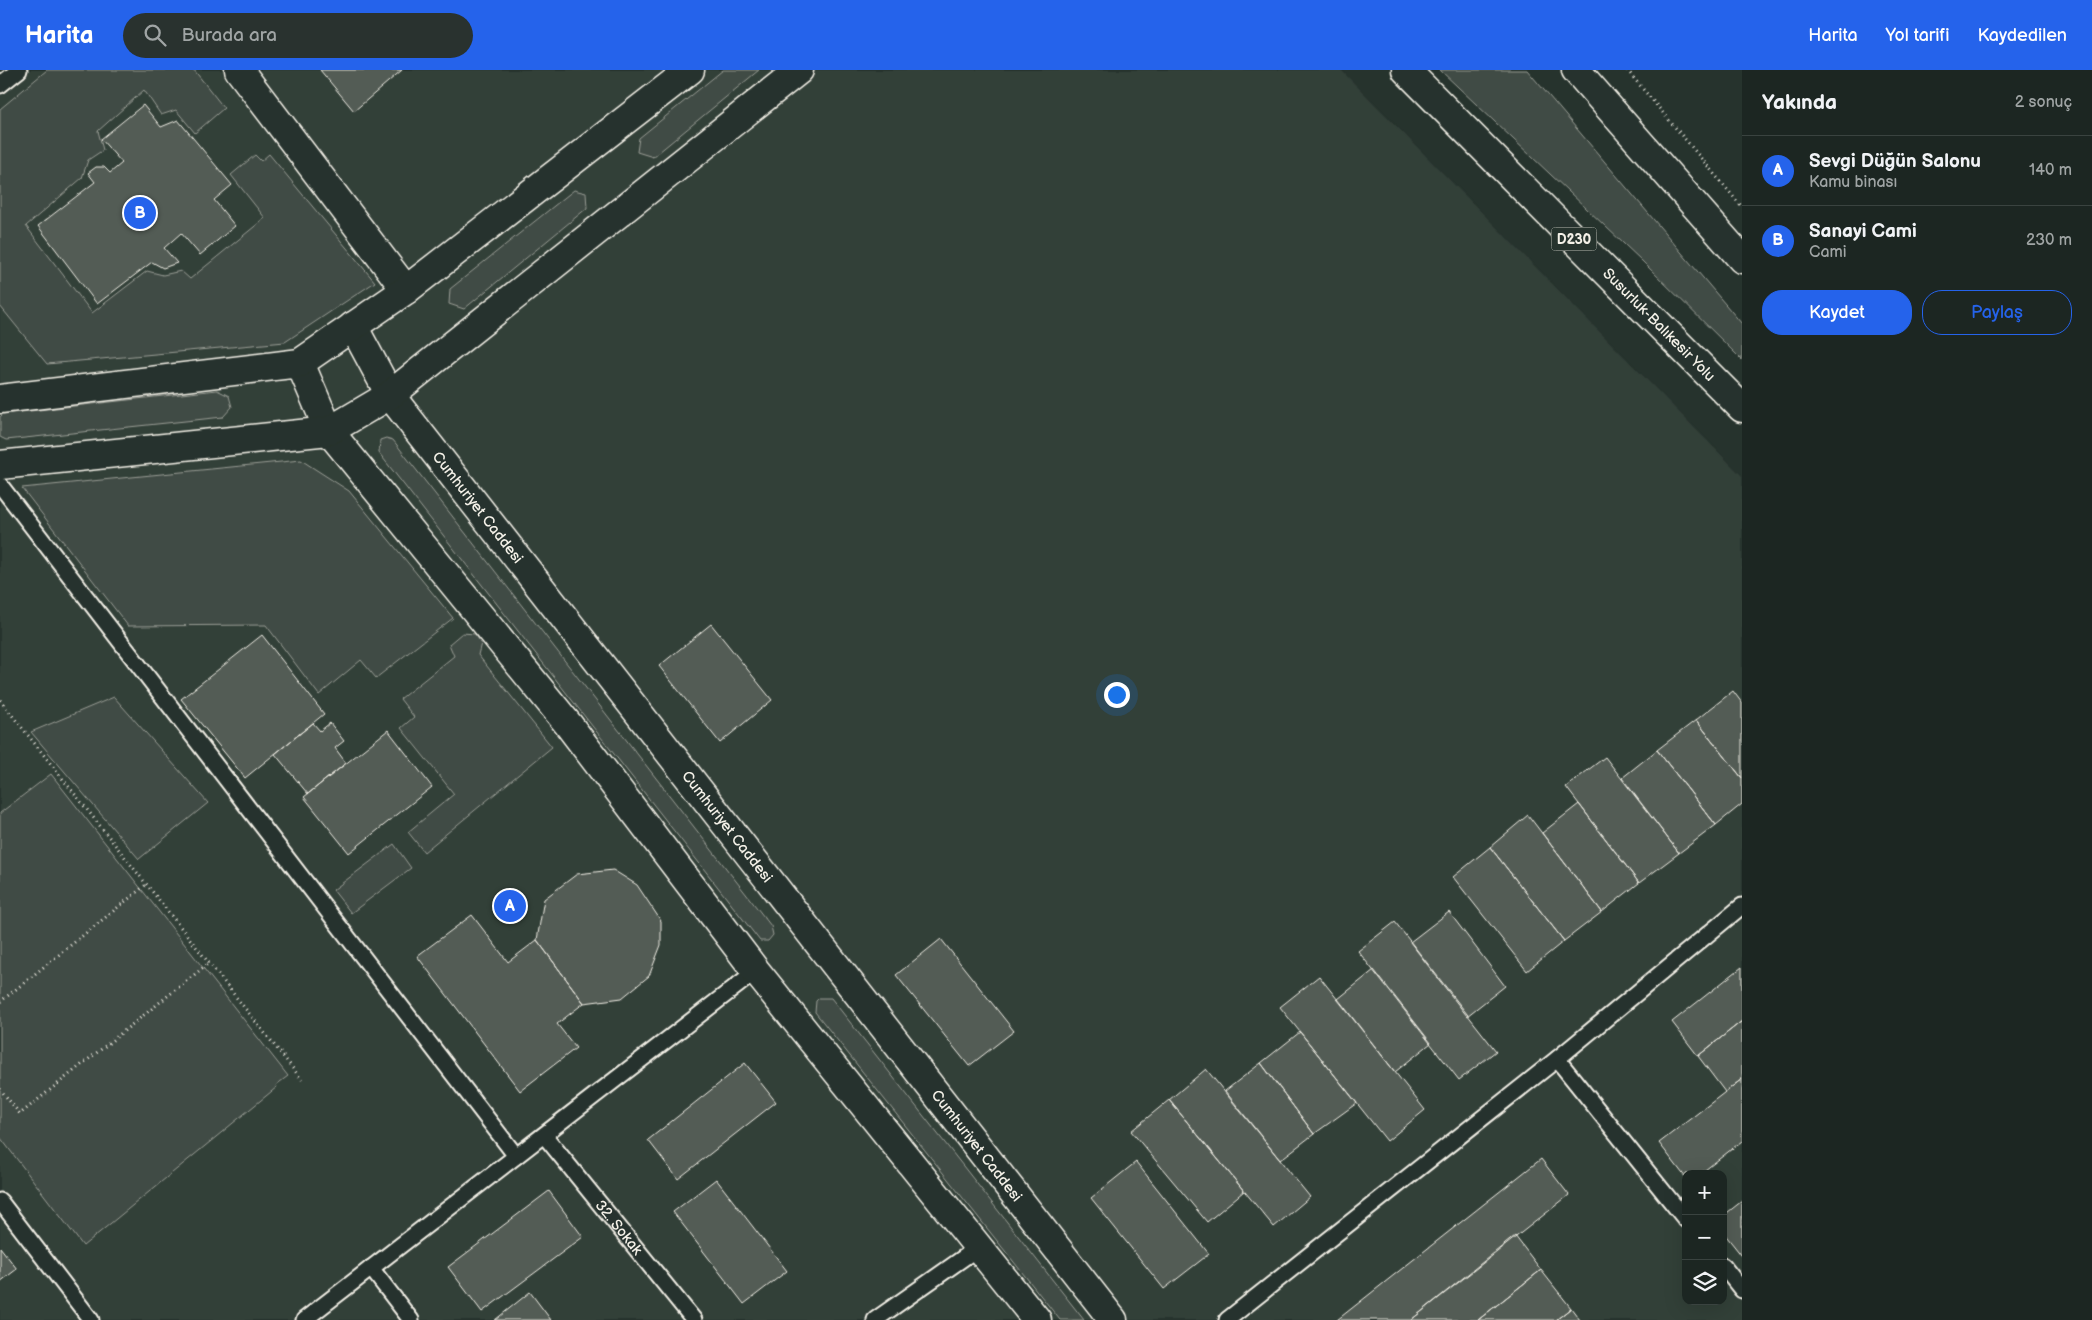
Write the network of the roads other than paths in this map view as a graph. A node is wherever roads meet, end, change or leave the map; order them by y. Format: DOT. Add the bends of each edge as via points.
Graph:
graph roads {
  1 [pos="19,70"];
  2 [pos="239,70"];
  3 [pos="690,70"];
  4 [pos="799,70"];
  5 [pos="1406,70"];
  6 [pos="1576,70"];
  7 [pos="0,85"];
  8 [pos="1742,259"];
  9 [pos="406,290"];
  10 [pos="353,326"];
  11 [pos="300,363"];
  12 [pos="390,395"];
  13 [pos="0,399"];
  14 [pos="1742,408"];
  15 [pos="329,431"];
  16 [pos="0,465"];
  17 [pos="0,485"];
  18 [pos="1742,906"];
  19 [pos="756,971"];
  20 [pos="1557,1059"];
  21 [pos="544,1135"];
  22 [pos="516,1156"];
  23 [pos="0,1201"];
  24 [pos="1682,1215"];
  25 [pos="979,1247"];
  26 [pos="371,1268"];
  27 [pos="1727,1271"];
  28 [pos="1742,1290"];
  29 [pos="91,1320"];
  30 [pos="304,1320"];
  31 [pos="412,1320"];
  32 [pos="694,1320"];
  33 [pos="875,1320"];
  34 [pos="1037,1320"];
  35 [pos="1113,1320"];
  36 [pos="1227,1320"];
  1 -- 7 [label="lane"];
  2 -- 9 [label="main road"];
  3 -- 9 [label="main road"];
  4 -- 12 [label="main road"];
  5 -- 14 [label="main road, Susurluk-Balıkesir Yolu / D230"];
  6 -- 8 [label="main road"];
  9 -- 10 [label="main road"];
  10 -- 11 [label="main road"];
  10 -- 12 [label="main road, Cumhuriyet Caddesi"];
  11 -- 13 [label="main road"];
  11 -- 15 [label="main road"];
  12 -- 15 [label="main road"];
  12 -- 35 [label="main road, Cumhuriyet Caddesi"];
  15 -- 16 [label="main road"];
  15 -- 19 [label="main road" via="568,724"];
  17 -- 22 [label="lane"];
  18 -- 20 [label="lane"];
  19 -- 21 [label="lane"];
  19 -- 25 [label="main road"];
  20 -- 24 [label="lane"];
  20 -- 36 [label="lane"];
  21 -- 22 [label="lane"];
  21 -- 32 [label="lane, 32. Sokak"];
  22 -- 26 [label="lane"];
  23 -- 29 [label="lane"];
  25 -- 33 [label="lane"];
  25 -- 34 [label="main road"];
  26 -- 30 [label="lane"];
  26 -- 31 [label="lane"];
  27 -- 28 [label="lane"];
}
